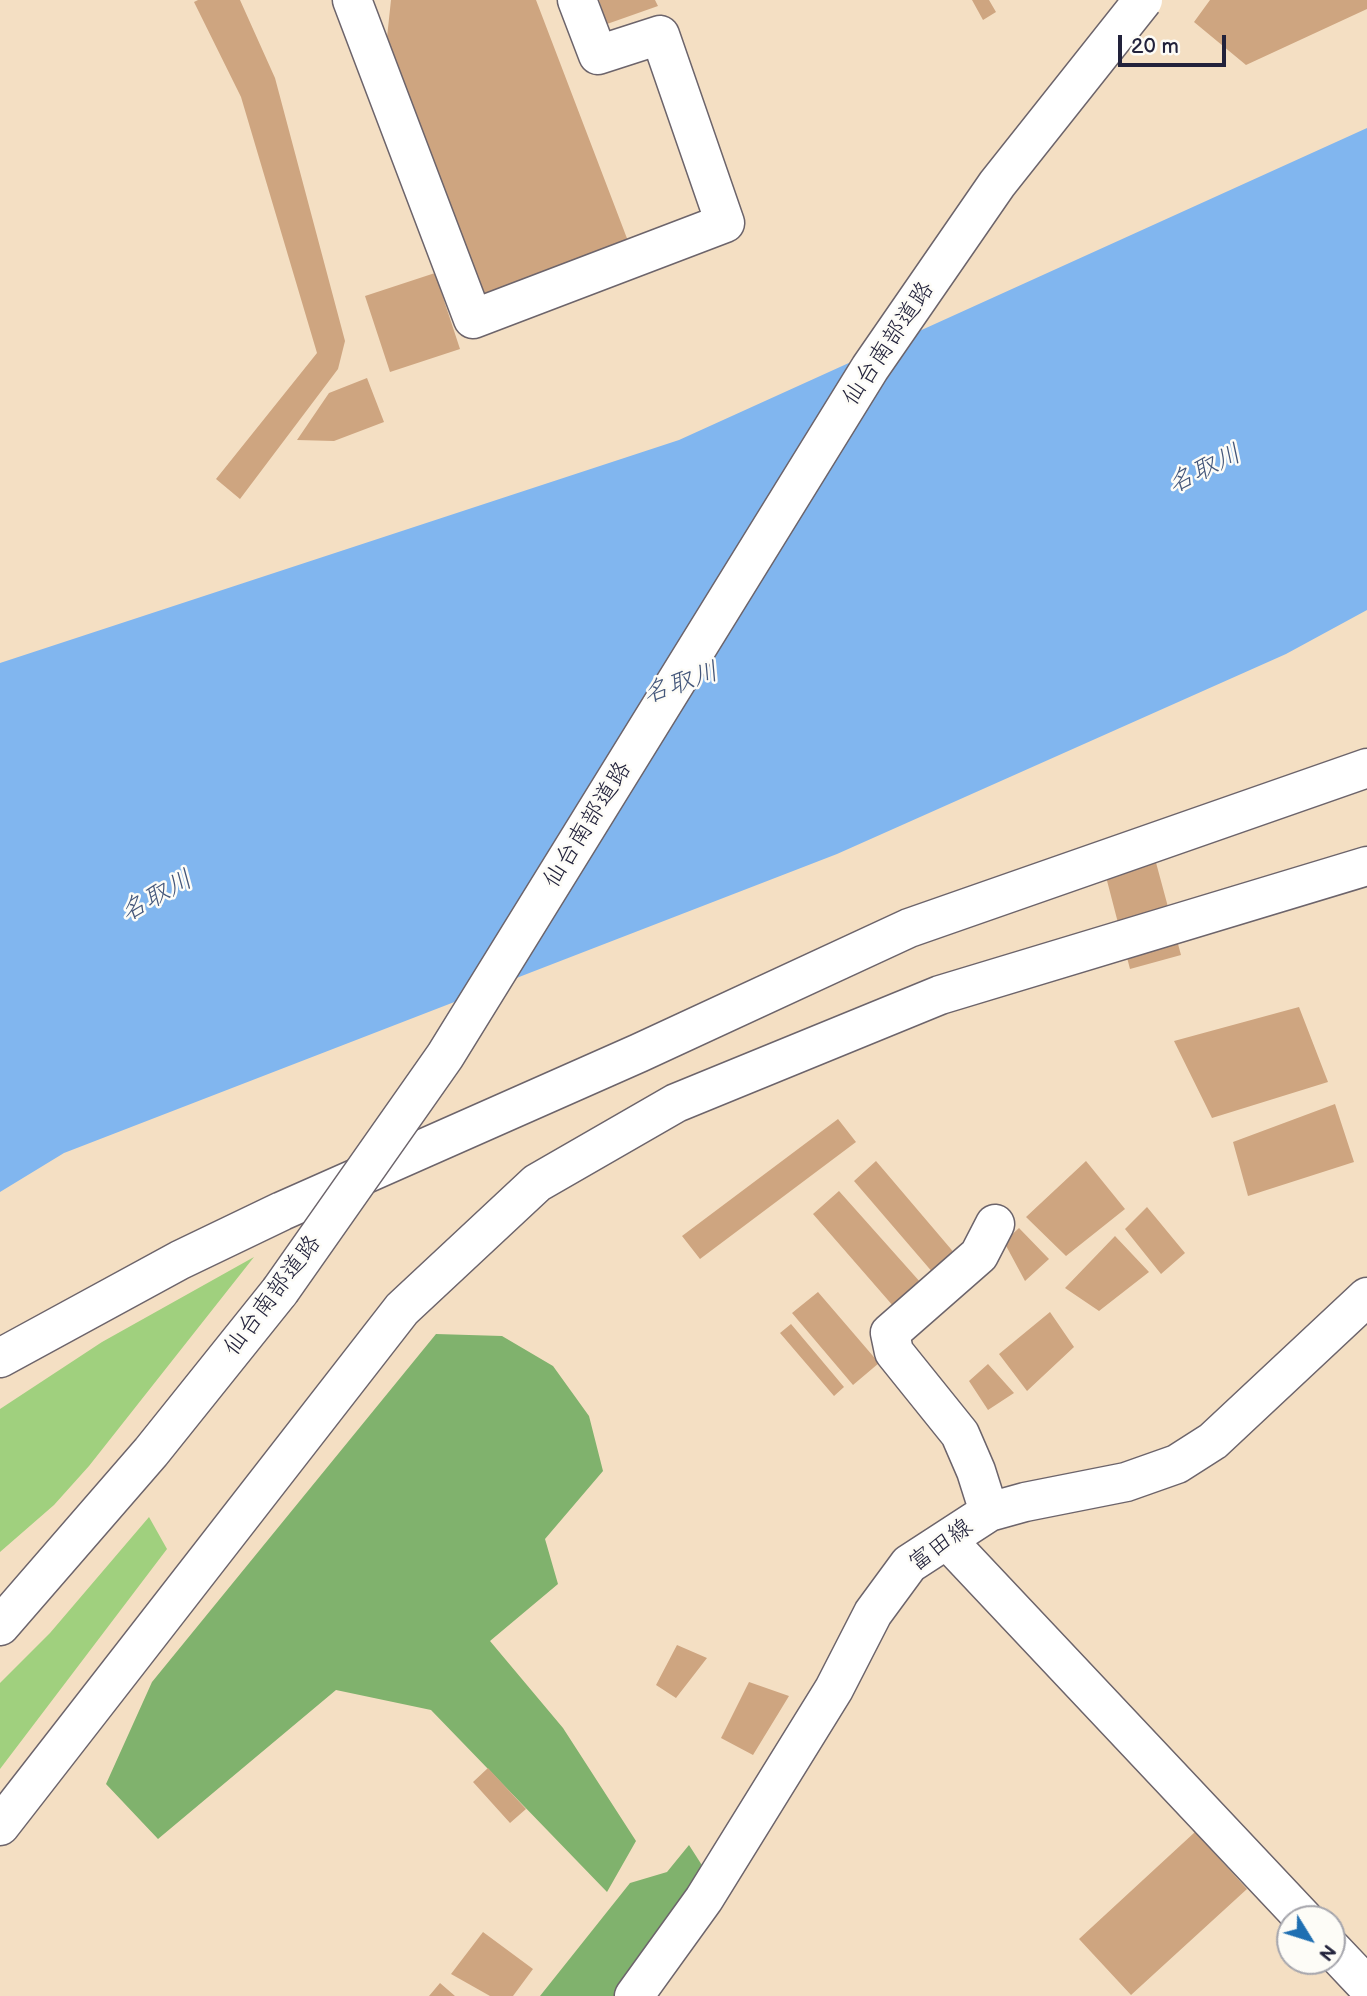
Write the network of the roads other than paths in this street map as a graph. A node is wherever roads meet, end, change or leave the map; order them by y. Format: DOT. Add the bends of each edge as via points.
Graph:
graph roads {
  1 [pos="352,0"];
  2 [pos="577,0"];
  3 [pos="1143,0"];
  4 [pos="1367,768"];
  5 [pos="1367,866"];
  6 [pos="995,1224"];
  7 [pos="1367,1297"];
  8 [pos="0,1358"];
  9 [pos="989,1512"];
  10 [pos="947,1540"];
  11 [pos="0,1626"];
  12 [pos="0,1826"];
  13 [pos="1291,1905"];
  14 [pos="1346,1964"];
  15 [pos="1367,1986"];
  16 [pos="634,1996"];
  1 -- 2 [label="main road" via="473,319 725,223 660,35 598,55"];
  3 -- 11 [label="main road, 仙台南部道路, bridge" via="997,184 870,368 445,1056 280,1291 152,1452"];
  4 -- 8 [label="main road" via="909,928 282,1211 180,1260"];
  5 -- 12 [label="main road" via="940,995 676,1103 537,1183 402,1309"];
  6 -- 9 [label="main road" via="979,1255 890,1333 894,1352 960,1434"];
  7 -- 9 [label="main road, 富田線" via="1213,1441 1177,1464 1126,1482"];
  9 -- 10 [label="main road, 富田線"];
  10 -- 13 [label="main road"];
  10 -- 16 [label="main road, 富田線" via="909,1564 873,1612 834,1689 719,1876"];
  14 -- 15 [label="main road"];
}
